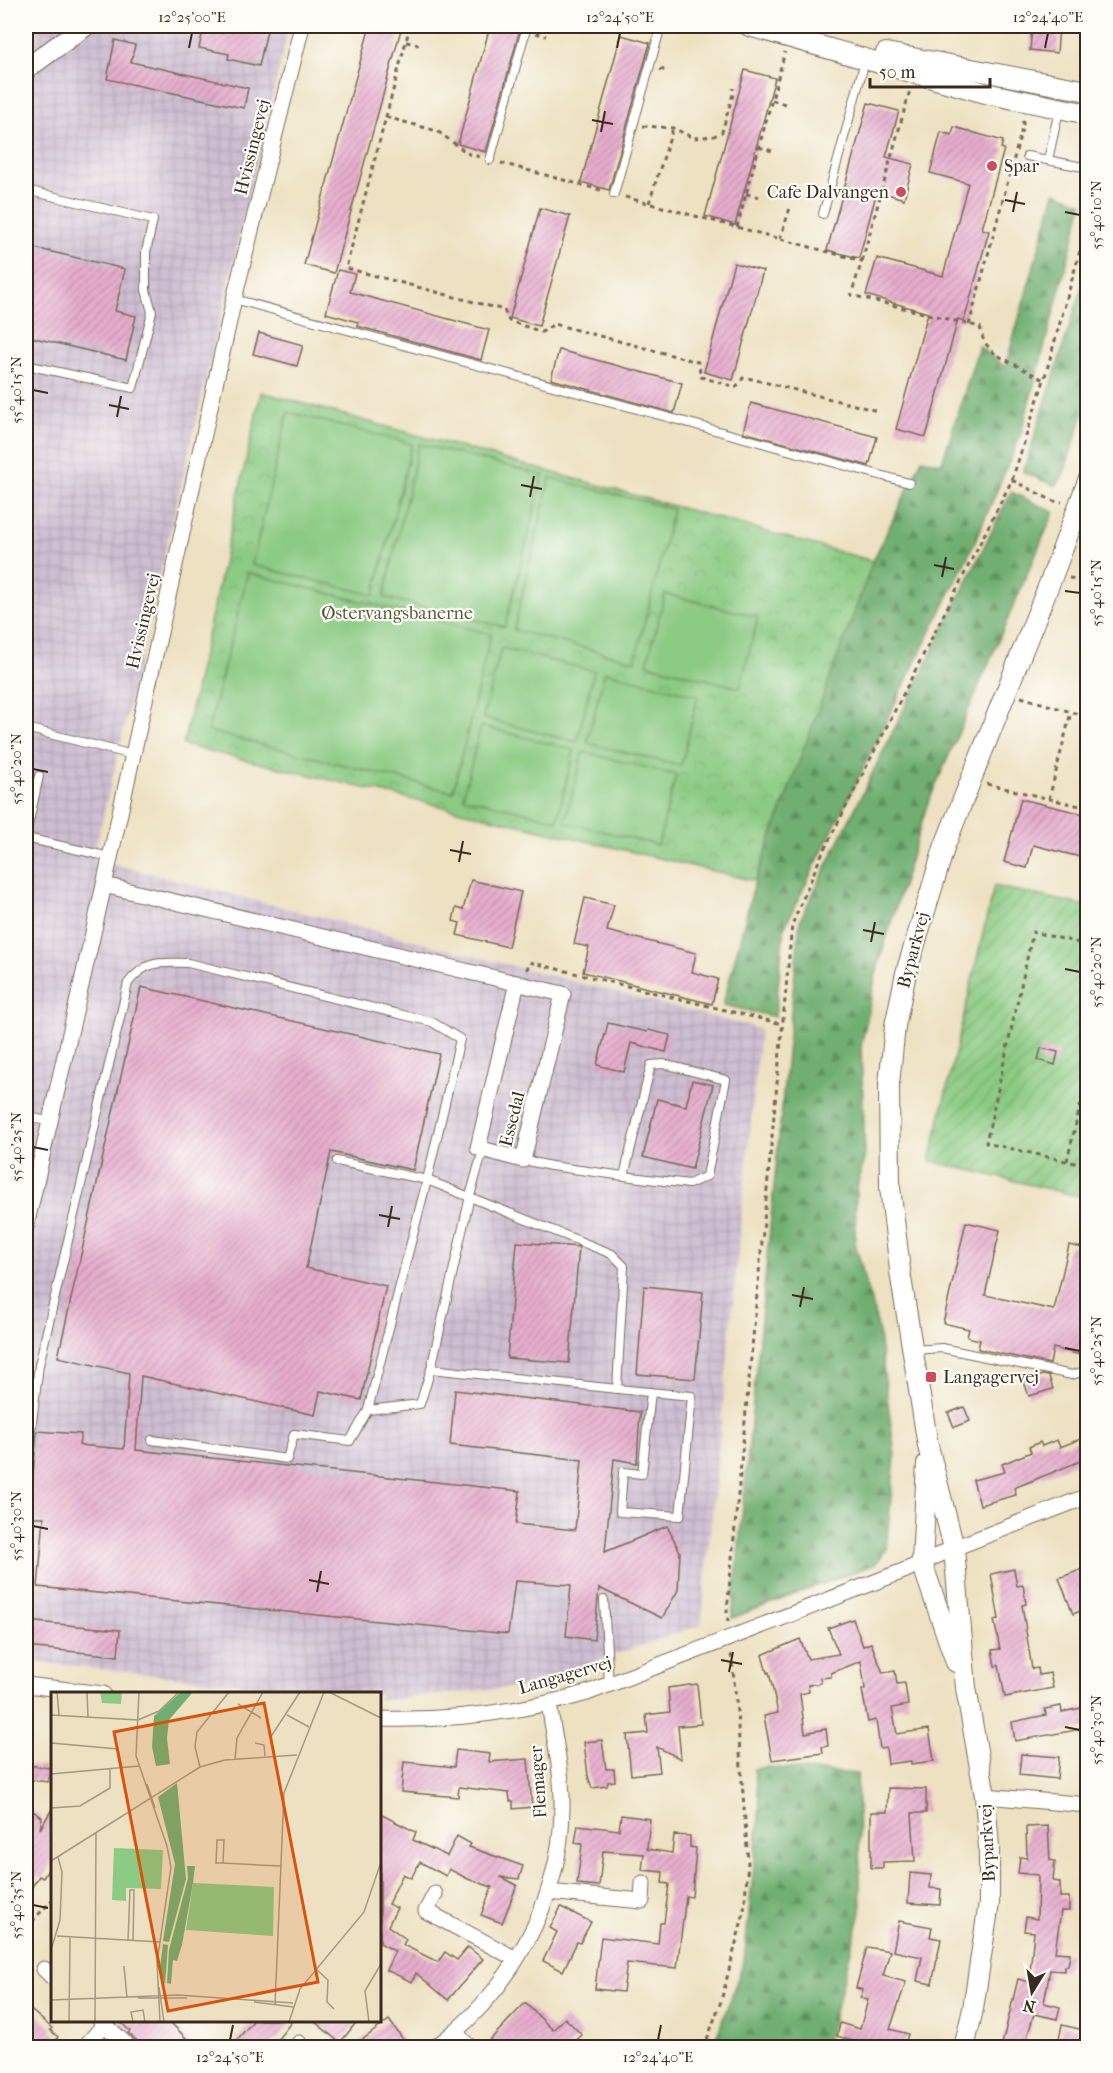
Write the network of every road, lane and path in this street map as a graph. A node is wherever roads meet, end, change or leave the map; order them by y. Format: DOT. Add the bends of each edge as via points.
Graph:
graph roads {
  1 [pos="85,26"];
  2 [pos="302,26"];
  3 [pos="410,26"];
  4 [pos="527,26"];
  5 [pos="661,26"];
  6 [pos="749,26"];
  7 [pos="796,38"];
  8 [pos="406,42"];
  9 [pos="418,48"];
  10 [pos="866,59"];
  11 [pos="26,69"];
  12 [pos="915,73"];
  13 [pos="733,88"];
  14 [pos="1088,91"];
  15 [pos="772,100"];
  16 [pos="1024,102"];
  17 [pos="788,105"];
  18 [pos="1059,109"];
  19 [pos="1088,114"];
  20 [pos="386,117"];
  21 [pos="649,127"];
  22 [pos="673,128"];
  23 [pos="759,147"];
  24 [pos="775,152"];
  25 [pos="1027,156"];
  26 [pos="490,160"];
  27 [pos="1048,160"];
  28 [pos="1088,168"];
  29 [pos="26,190"];
  30 [pos="614,194"];
  31 [pos="746,194"];
  32 [pos="761,197"];
  33 [pos="649,203"];
  34 [pos="791,205"];
  35 [pos="823,214"];
  36 [pos="1088,222"];
  37 [pos="737,227"];
  38 [pos="780,239"];
  39 [pos="862,261"];
  40 [pos="234,299"];
  41 [pos="969,325"];
  42 [pos="26,365"];
  43 [pos="1044,380"];
  44 [pos="878,411"];
  45 [pos="1012,480"];
  46 [pos="1088,481"];
  47 [pos="909,483"];
  48 [pos="1083,506"];
  49 [pos="1005,693"];
  50 [pos="1071,712"];
  51 [pos="1088,717"];
  52 [pos="26,728"];
  53 [pos="133,755"];
  54 [pos="39,776"];
  55 [pos="971,780"];
  56 [pos="1049,799"];
  57 [pos="1088,808"];
  58 [pos="26,836"];
  59 [pos="110,857"];
  60 [pos="104,885"];
  61 [pos="1088,945"];
  62 [pos="520,984"];
  63 [pos="782,1024"];
  64 [pos="1088,1073"];
  65 [pos="26,1116"];
  66 [pos="50,1122"];
  67 [pos="483,1150"];
  68 [pos="523,1160"];
  69 [pos="337,1161"];
  70 [pos="1067,1161"];
  71 [pos="1088,1166"];
  72 [pos="624,1176"];
  73 [pos="427,1180"];
  74 [pos="470,1196"];
  75 [pos="26,1226"];
  76 [pos="914,1350"];
  77 [pos="431,1369"];
  78 [pos="1088,1370"];
  79 [pos="617,1389"];
  80 [pos="651,1392"];
  81 [pos="30,1403"];
  82 [pos="368,1410"];
  83 [pos="152,1440"];
  84 [pos="928,1446"];
  85 [pos="26,1471"];
  86 [pos="1088,1496"];
  87 [pos="954,1548"];
  88 [pos="922,1563"];
  89 [pos="604,1600"];
  90 [pos="729,1639"];
  91 [pos="26,1685"];
  92 [pos="609,1685"];
  93 [pos="966,1688"];
  94 [pos="69,1692"];
  95 [pos="549,1704"];
  96 [pos="381,1719"];
  97 [pos="985,1796"];
  98 [pos="1088,1805"];
  99 [pos="643,1883"];
  100 [pos="548,1892"];
  101 [pos="435,1894"];
  102 [pos="51,1901"];
  103 [pos="26,1928"];
  104 [pos="516,1959"];
  105 [pos="974,1998"];
  106 [pos="104,2022"];
  107 [pos="455,2032"];
  108 [pos="84,2048"];
  109 [pos="130,2048"];
  110 [pos="434,2048"];
  111 [pos="470,2048"];
  112 [pos="704,2048"];
  113 [pos="953,2048"];
  114 [pos="964,2048"];
  1 -- 11 [label="street"];
  2 -- 40 [label="street, Hvissingevej"];
  3 -- 8 [label="path"];
  4 -- 26 [label="lane"];
  5 -- 30 [label="lane"];
  6 -- 7 [label="street"];
  7 -- 10 [label="street"];
  7 -- 14 [label="street"];
  7 -- 15 [label="path"];
  8 -- 9 [label="path" via="417,44"];
  8 -- 20 [label="path"];
  10 -- 12 [label="street"];
  10 -- 35 [label="lane"];
  12 -- 16 [label="street"];
  12 -- 39 [label="path"];
  13 -- 22 [label="path" via="722,132 694,138"];
  15 -- 17 [label="path"];
  15 -- 23 [label="path"];
  16 -- 18 [label="street"];
  16 -- 41 [label="path" via="1023,125"];
  18 -- 19 [label="street"];
  18 -- 27 [label="lane"];
  20 -- 26 [label="path" via="437,131 469,154"];
  20 -- 44 [label="path" via="346,268 504,310 509,321 542,332 554,324 698,362 701,377 736,387 744,376"];
  21 -- 22 [label="path"];
  22 -- 33 [label="path"];
  23 -- 24 [label="path"];
  23 -- 31 [label="path"];
  25 -- 27 [label="lane"];
  26 -- 30 [label="path"];
  27 -- 28 [label="lane"];
  29 -- 42 [label="lane" via="153,220 146,252 146,290 152,312 133,388"];
  30 -- 33 [label="path"];
  31 -- 32 [label="path"];
  31 -- 37 [label="path"];
  33 -- 37 [label="path"];
  34 -- 38 [label="path"];
  36 -- 43 [label="path"];
  37 -- 38 [label="path"];
  38 -- 39 [label="path"];
  39 -- 41 [label="path" via="851,295"];
  40 -- 47 [label="lane"];
  40 -- 53 [label="street, Hvissingevej"];
  41 -- 43 [label="path" via="980,327 984,342 995,354"];
  43 -- 45 [label="path"];
  45 -- 48 [label="path" via="1053,501"];
  45 -- 63 [label="path" via="820,858 792,925"];
  46 -- 48 [label="street, Byparkvej"];
  48 -- 49 [label="street, Byparkvej"];
  49 -- 50 [label="path"];
  49 -- 55 [label="street, Byparkvej"];
  50 -- 51 [label="path"];
  50 -- 56 [label="path"];
  52 -- 53 [label="lane"];
  53 -- 59 [label="street, Hvissingevej"];
  54 -- 58 [label="lane"];
  55 -- 56 [label="path"];
  55 -- 76 [label="street, Byparkvej" via="945,845 906,973 889,1084 890,1187"];
  56 -- 57 [label="path"];
  58 -- 59 [label="lane"];
  59 -- 60 [label="street, Hvissingevej"];
  60 -- 62 [label="street, Essedal"];
  60 -- 66 [label="street, Hvissingevej"];
  61 -- 70 [label="path" via="1033,932 986,1143"];
  62 -- 63 [label="path" via="530,962"];
  62 -- 67 [label="street, Essedal" via="478,1149"];
  62 -- 68 [label="street, Essedal" via="563,994"];
  63 -- 90 [label="path" via="727,1611"];
  64 -- 70 [label="path"];
  65 -- 66 [label="lane"];
  66 -- 75 [label="street, Hvissingevej"];
  67 -- 68 [label="street, Essedal"];
  67 -- 74 [label="lane"];
  68 -- 72 [label="lane"];
  69 -- 73 [label="lane"];
  70 -- 71 [label="path"];
  72 -- 72 [label="lane" via="651,1065 664,1064 726,1080 707,1176 689,1184"];
  73 -- 74 [label="lane"];
  73 -- 81 [label="lane" via="460,1039 432,1022 188,963 156,963 138,970 128,983"];
  73 -- 82 [label="lane"];
  74 -- 77 [label="lane"];
  74 -- 79 [label="lane" via="612,1254 624,1266"];
  76 -- 78 [label="lane" via="942,1348 1072,1375"];
  76 -- 84 [label="street, Byparkvej"];
  77 -- 79 [label="lane"];
  77 -- 82 [label="lane" via="420,1404"];
  79 -- 80 [label="lane"];
  80 -- 80 [label="lane" via="692,1396 680,1516 620,1512 623,1472 642,1474"];
  81 -- 85 [label="lane"];
  82 -- 83 [label="lane" via="350,1442 294,1434 287,1459"];
  84 -- 87 [label="street, Byparkvej"];
  84 -- 88 [label="street, Byparkvej"];
  86 -- 87 [label="street, Langagervej"];
  87 -- 88 [label="street, Langagervej"];
  87 -- 93 [label="street, Byparkvej"];
  88 -- 90 [label="street, Langagervej"];
  88 -- 93 [label="street, Byparkvej"];
  89 -- 92 [label="lane"];
  90 -- 92 [label="street, Langagervej"];
  90 -- 112 [label="path" via="748,1862 744,1912 721,2001"];
  91 -- 94 [label="street"];
  92 -- 95 [label="street, Langagervej"];
  93 -- 97 [label="street, Byparkvej"];
  95 -- 96 [label="street, Langagervej" via="456,1719"];
  95 -- 100 [label="street, Flemager" via="562,1809"];
  97 -- 98 [label="street"];
  97 -- 105 [label="street, Byparkvej" via="989,1903"];
  99 -- 100 [label="street" via="642,1901"];
  100 -- 104 [label="street, Flemager"];
  101 -- 104 [label="street" via="426,1911"];
  102 -- 103 [label="path"];
  104 -- 107 [label="street, Flemager" via="502,1981"];
  105 -- 113 [label="street, Byparkvej"];
  105 -- 114 [label="street, Byparkvej"];
  106 -- 108 [label="street"];
  106 -- 109 [label="street"];
  107 -- 110 [label="street, Flemager"];
  107 -- 111 [label="street"];
}
